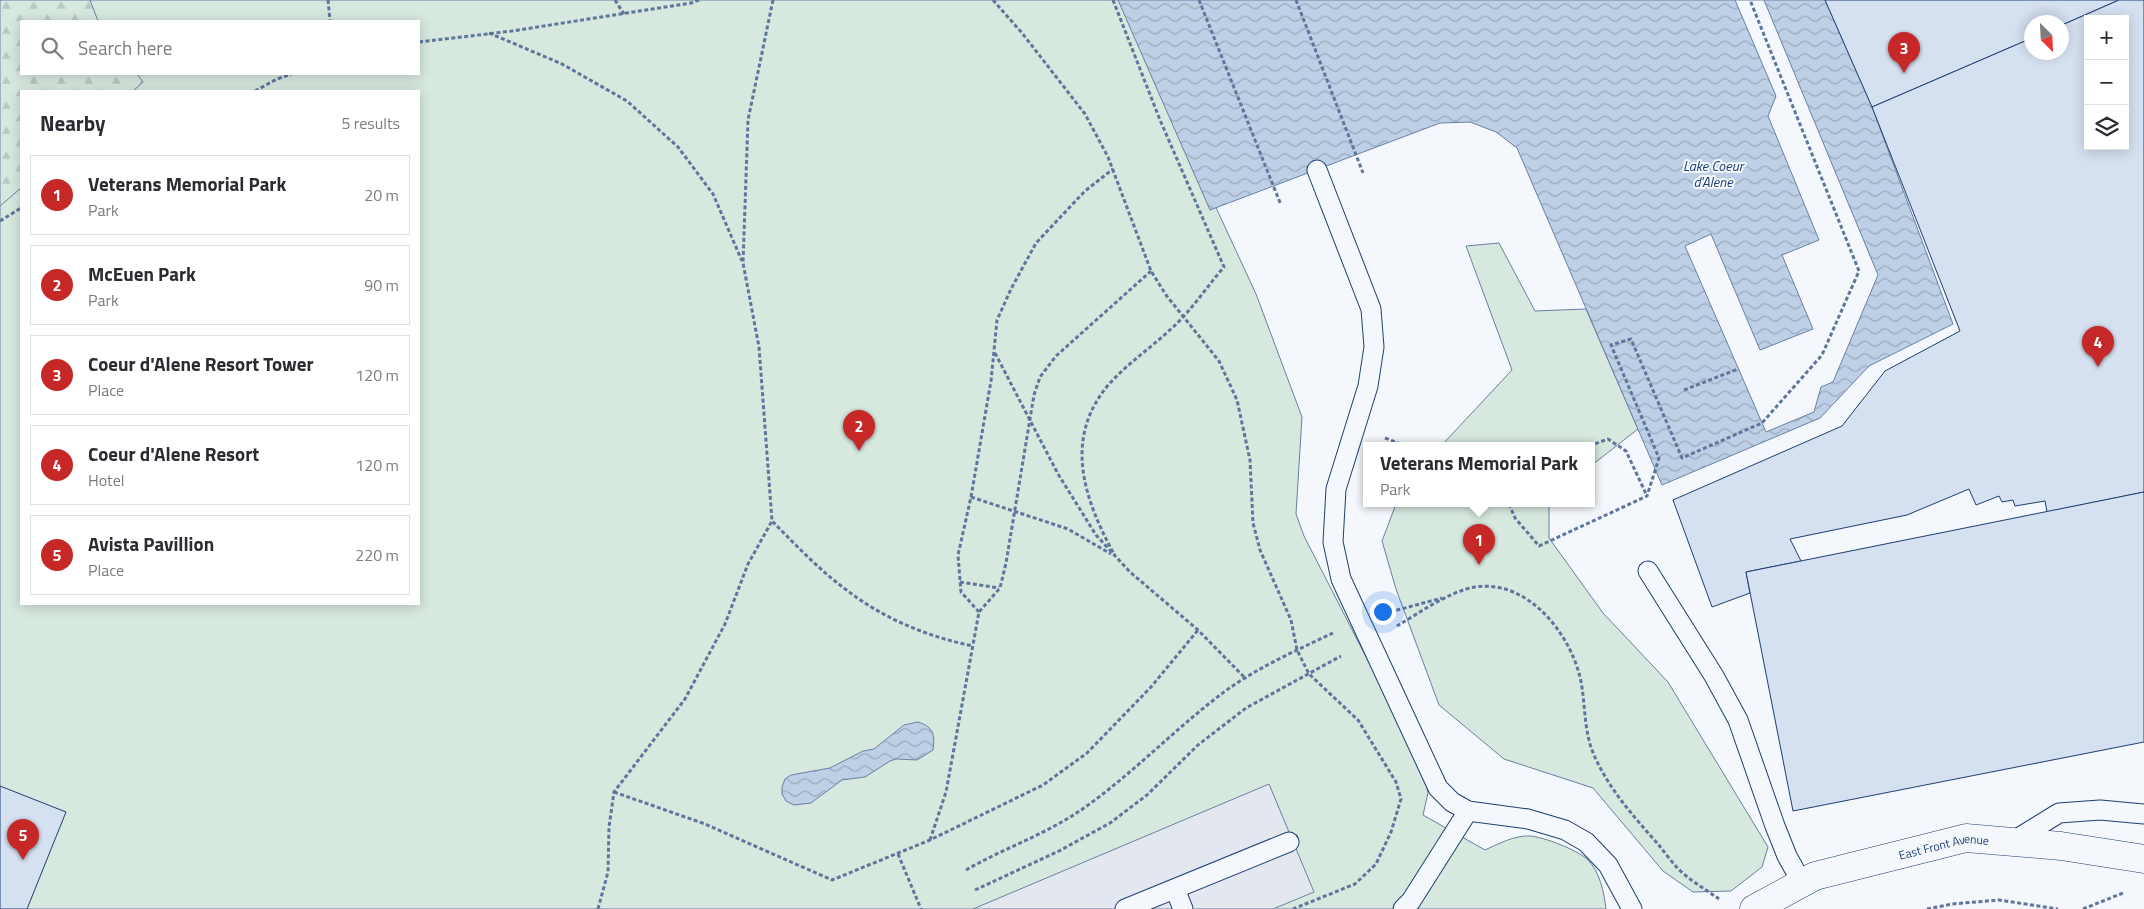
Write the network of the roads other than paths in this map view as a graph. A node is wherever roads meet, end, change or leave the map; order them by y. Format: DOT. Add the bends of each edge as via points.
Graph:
graph roads {
  1 [pos="1317,170"];
  2 [pos="1648,570"];
  3 [pos="1468,811"];
  4 [pos="2144,814"];
  5 [pos="1289,842"];
  6 [pos="2012,842"];
  7 [pos="2144,859"];
  8 [pos="1802,883"];
  9 [pos="1175,888"];
  10 [pos="1125,909"];
  11 [pos="1183,909"];
  12 [pos="1403,909"];
  13 [pos="1632,909"];
  14 [pos="1754,909"];
  1 -- 3 [label="lane" via="1371,309 1374,347 1368,386 1336,489 1333,542 1342,579 1359,619 1438,788 1452,802"];
  2 -- 8 [label="lane" via="1738,720 1774,826"];
  3 -- 12 [label="lane"];
  3 -- 13 [label="lane" via="1528,819 1564,830 1586,842 1608,864"];
  4 -- 6 [label="lane" via="2100,810 2059,813"];
  5 -- 9 [label="lane"];
  6 -- 7 [label="street, East Front Avenue"];
  6 -- 8 [label="street, East Front Avenue" via="1966,838 1815,876"];
  8 -- 14 [label="street, East Front Avenue"];
  9 -- 10 [label="lane"];
  9 -- 11 [label="lane"];
}
